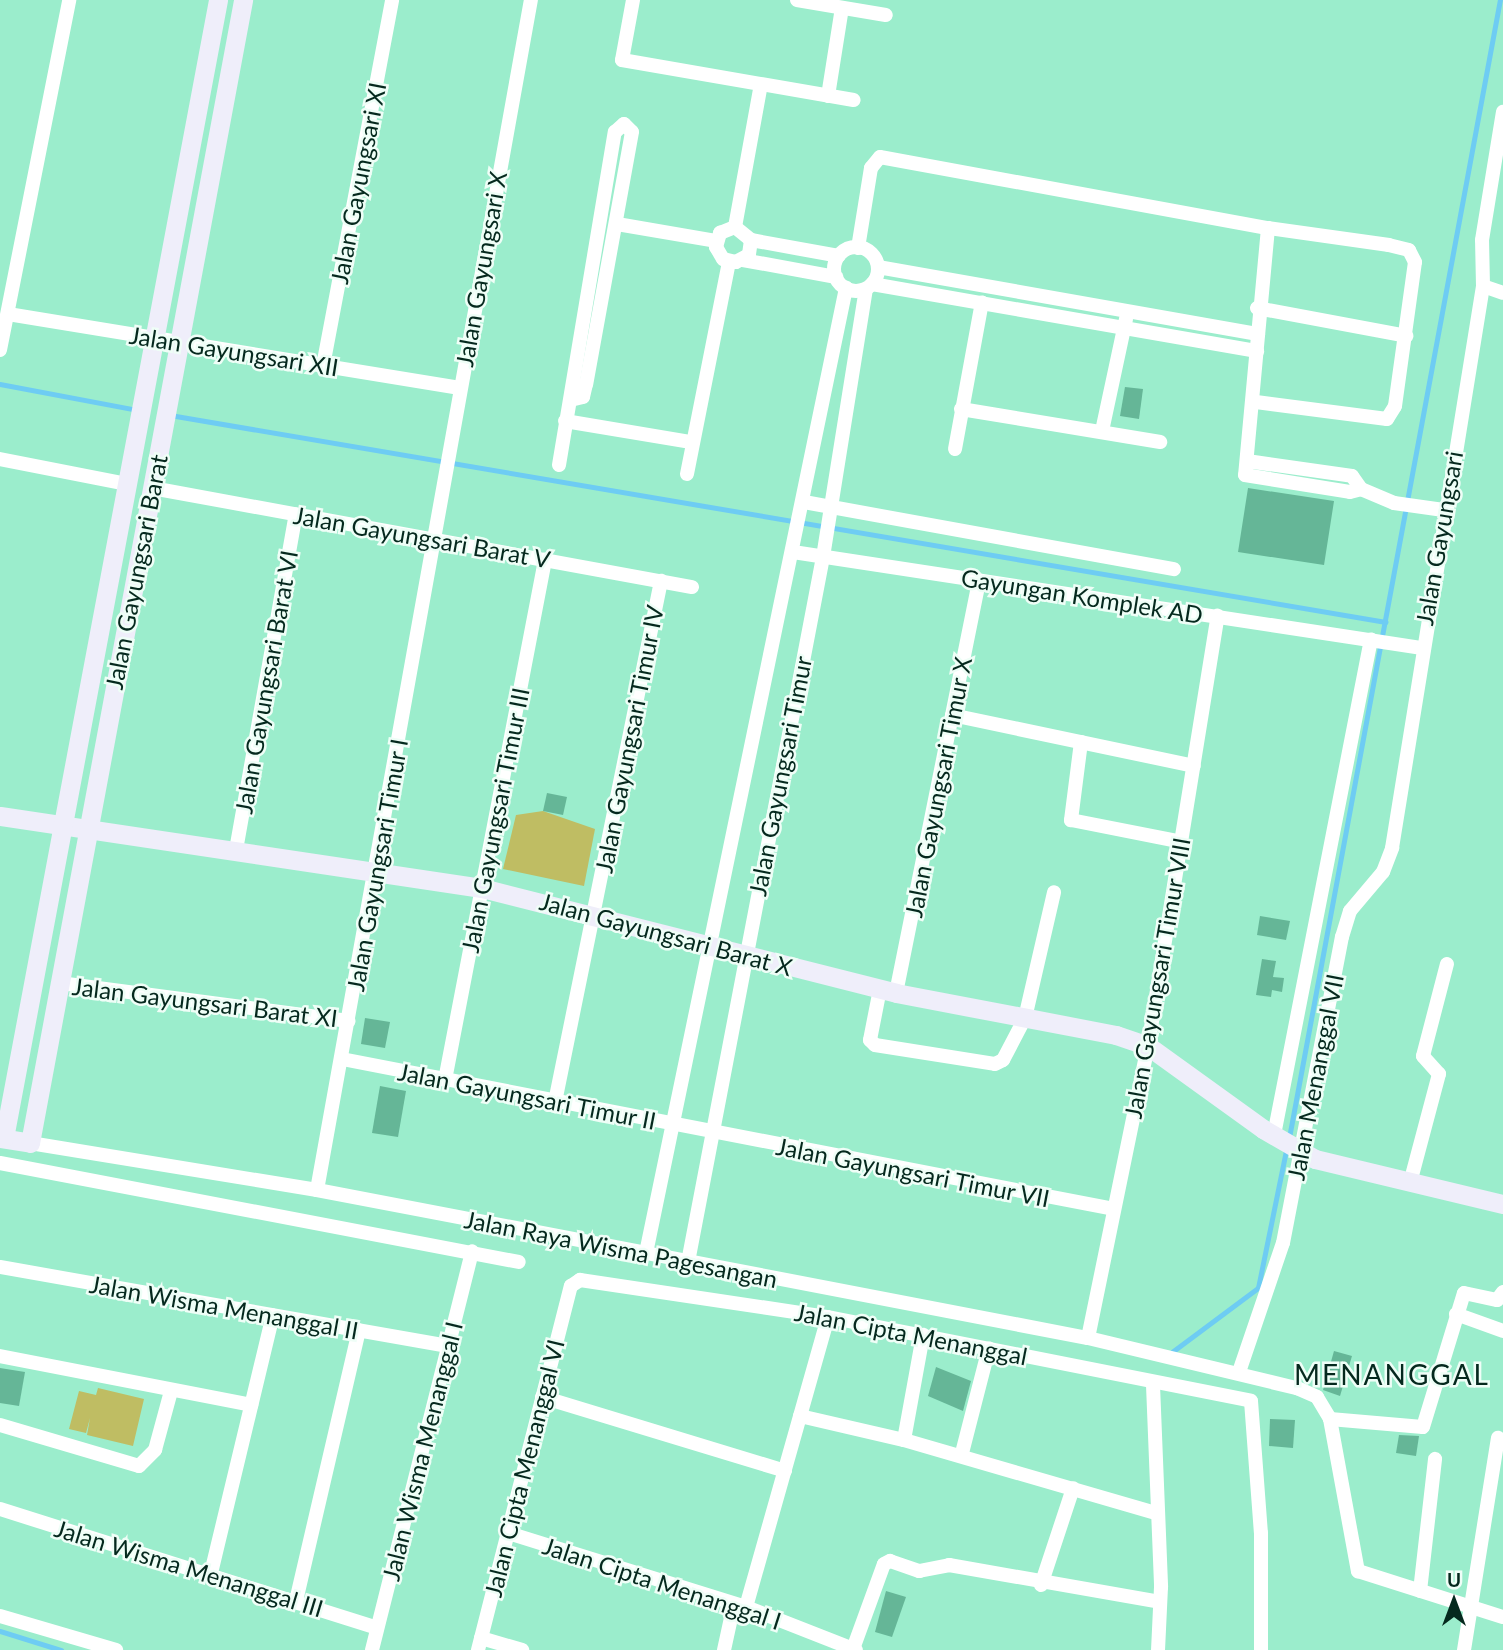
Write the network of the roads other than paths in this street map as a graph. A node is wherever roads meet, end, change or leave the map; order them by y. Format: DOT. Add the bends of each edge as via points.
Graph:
graph roads {
  1 [pos="69,0"];
  2 [pos="218,0"];
  3 [pos="243,0"];
  4 [pos="392,0"];
  5 [pos="531,0"];
  6 [pos="634,0"];
  7 [pos="797,0"];
  8 [pos="842,8"];
  9 [pos="886,15"];
  10 [pos="761,84"];
  11 [pos="828,96"];
  12 [pos="854,100"];
  13 [pos="1503,112"];
  14 [pos="1496,194"];
  15 [pos="617,224"];
  16 [pos="735,227"];
  17 [pos="1268,228"];
  18 [pos="716,240"];
  19 [pos="751,240"];
  20 [pos="858,248"];
  21 [pos="839,256"];
  22 [pos="736,261"];
  23 [pos="878,267"];
  24 [pos="841,283"];
  25 [pos="1483,286"];
  26 [pos="869,287"];
  27 [pos="1503,293"];
  28 [pos="982,302"];
  29 [pos="1257,308"];
  30 [pos="1127,311"];
  31 [pos="8,314"];
  32 [pos="1125,327"];
  33 [pos="1258,334"];
  34 [pos="1406,336"];
  35 [pos="155,338"];
  36 [pos="177,342"];
  37 [pos="0,351"];
  38 [pos="1257,351"];
  39 [pos="323,366"];
  40 [pos="460,388"];
  41 [pos="570,400"];
  42 [pos="1256,402"];
  43 [pos="961,409"];
  44 [pos="565,421"];
  45 [pos="1102,431"];
  46 [pos="691,442"];
  47 [pos="1160,442"];
  48 [pos="955,449"];
  49 [pos="0,459"];
  50 [pos="559,465"];
  51 [pos="687,474"];
  52 [pos="128,484"];
  53 [pos="152,488"];
  54 [pos="803,506"];
  55 [pos="1444,510"];
  56 [pos="831,512"];
  57 [pos="296,514"];
  58 [pos="432,539"];
  59 [pos="794,546"];
  60 [pos="824,551"];
  61 [pos="545,560"];
  62 [pos="1174,569"];
  63 [pos="979,580"];
  64 [pos="660,581"];
  65 [pos="692,587"];
  66 [pos="1219,616"];
  67 [pos="1374,640"];
  68 [pos="1421,648"];
  69 [pos="952,715"];
  70 [pos="1081,742"];
  71 [pos="1194,766"];
  72 [pos="1400,790"];
  73 [pos="0,816"];
  74 [pos="63,824"];
  75 [pos="89,829"];
  76 [pos="1182,842"];
  77 [pos="236,850"];
  78 [pos="378,870"];
  79 [pos="482,888"];
  80 [pos="1054,892"];
  81 [pos="593,914"];
  82 [pos="712,945"];
  83 [pos="744,955"];
  84 [pos="1447,964"];
  85 [pos="60,983"];
  86 [pos="888,991"];
  87 [pos="1025,1018"];
  88 [pos="349,1021"];
  89 [pos="1148,1046"];
  90 [pos="342,1059"];
  91 [pos="445,1080"];
  92 [pos="555,1102"];
  93 [pos="673,1126"];
  94 [pos="712,1134"];
  95 [pos="2,1138"];
  96 [pos="30,1143"];
  97 [pos="1289,1144"];
  98 [pos="0,1163"];
  99 [pos="1410,1183"];
  100 [pos="317,1190"];
  101 [pos="1503,1203"];
  102 [pos="1114,1209"];
  103 [pos="472,1251"];
  104 [pos="646,1253"];
  105 [pos="519,1262"];
  106 [pos="688,1262"];
  107 [pos="0,1267"];
  108 [pos="571,1286"];
  109 [pos="1503,1292"];
  110 [pos="1457,1314"];
  111 [pos="273,1315"];
  112 [pos="828,1317"];
  113 [pos="359,1330"];
  114 [pos="1503,1331"];
  115 [pos="923,1335"];
  116 [pos="1088,1338"];
  117 [pos="448,1346"];
  118 [pos="989,1348"];
  119 [pos="0,1356"];
  120 [pos="1239,1372"];
  121 [pos="1153,1385"];
  122 [pos="171,1391"];
  123 [pos="542,1398"];
  124 [pos="251,1405"];
  125 [pos="800,1416"];
  126 [pos="1330,1419"];
  127 [pos="0,1425"];
  128 [pos="1498,1438"];
  129 [pos="904,1440"];
  130 [pos="962,1453"];
  131 [pos="1435,1459"];
  132 [pos="785,1471"];
  133 [pos="1073,1488"];
  134 [pos="0,1509"];
  135 [pos="1156,1513"];
  136 [pos="508,1533"];
  137 [pos="211,1573"];
  138 [pos="1041,1585"];
  139 [pos="1420,1591"];
  140 [pos="296,1601"];
  141 [pos="1160,1602"];
  142 [pos="740,1606"];
  143 [pos="1470,1607"];
  144 [pos="0,1616"];
  145 [pos="1503,1618"];
  146 [pos="377,1628"];
  147 [pos="479,1644"];
  148 [pos="823,1645"];
  149 [pos="116,1650"];
  150 [pos="372,1650"];
  151 [pos="522,1650"];
  152 [pos="724,1650"];
  153 [pos="854,1650"];
  154 [pos="1157,1650"];
  155 [pos="1261,1650"];
  156 [pos="1464,1650"];
  1 -- 31 [label="street"];
  2 -- 35 [label="street, Jalan Gayungsari Barat"];
  3 -- 36 [label="street, Jalan Gayungsari Barat"];
  4 -- 39 [label="street, Jalan Gayungsari XI"];
  5 -- 40 [label="street, Jalan Gayungsari X"];
  6 -- 10 [label="street" via="622,60"];
  7 -- 8 [label="street"];
  8 -- 9 [label="street"];
  8 -- 11 [label="street"];
  10 -- 11 [label="street"];
  10 -- 16 [label="street"];
  11 -- 12 [label="street"];
  13 -- 14 [label="street, Jalan Gayungsari"];
  14 -- 25 [label="street, Jalan Gayungsari" via="1481,247"];
  15 -- 18 [label="street"];
  15 -- 41 [label="street" via="583,397"];
  15 -- 41 [label="street" via="632,132 624,124 615,132"];
  16 -- 18 [label="street"];
  16 -- 19 [label="street"];
  17 -- 20 [label="street" via="880,157 871,168"];
  17 -- 29 [label="street"];
  17 -- 34 [label="street" via="1409,250 1415,262"];
  18 -- 22 [label="street" via="719,254"];
  19 -- 21 [label="street"];
  19 -- 22 [label="street"];
  20 -- 21 [label="street"];
  20 -- 23 [label="street" via="875,257"];
  21 -- 24 [label="street"];
  22 -- 24 [label="street"];
  22 -- 46 [label="street"];
  23 -- 26 [label="street"];
  23 -- 30 [label="street"];
  24 -- 26 [label="street"];
  24 -- 54 [label="street, Jalan Gayungsari Timur"];
  25 -- 27 [label="street"];
  25 -- 55 [label="street, Jalan Gayungsari"];
  26 -- 28 [label="street"];
  26 -- 56 [label="street, Jalan Gayungsari Timur"];
  28 -- 32 [label="street"];
  28 -- 43 [label="street"];
  29 -- 33 [label="street"];
  29 -- 34 [label="street"];
  30 -- 32 [label="street"];
  30 -- 33 [label="street"];
  31 -- 35 [label="street, Jalan Gayungsari XII"];
  31 -- 37 [label="street"];
  32 -- 38 [label="street"];
  32 -- 45 [label="street"];
  33 -- 38 [label="street"];
  34 -- 42 [label="street" via="1395,406 1387,419"];
  35 -- 36 [label="street, Jalan Gayungsari XII"];
  35 -- 52 [label="street, Jalan Gayungsari Barat"];
  36 -- 39 [label="street, Jalan Gayungsari XII"];
  36 -- 53 [label="street, Jalan Gayungsari Barat"];
  38 -- 42 [label="street"];
  39 -- 40 [label="street, Jalan Gayungsari XII"];
  40 -- 58 [label="street, Jalan Gayungsari X"];
  41 -- 44 [label="street"];
  42 -- 55 [label="street" via="1245,475 1350,492 1361,489 1394,503"];
  43 -- 45 [label="street"];
  43 -- 48 [label="street"];
  44 -- 46 [label="street"];
  44 -- 50 [label="street"];
  45 -- 47 [label="street"];
  46 -- 51 [label="street"];
  49 -- 52 [label="street"];
  52 -- 74 [label="street, Jalan Gayungsari Barat"];
  53 -- 57 [label="street, Jalan Gayungsari Barat V"];
  53 -- 75 [label="street, Jalan Gayungsari Barat"];
  54 -- 56 [label="street"];
  54 -- 59 [label="street, Jalan Gayungsari Timur"];
  55 -- 68 [label="street, Jalan Gayungsari"];
  56 -- 60 [label="street, Jalan Gayungsari Timur"];
  56 -- 62 [label="street"];
  57 -- 58 [label="street, Jalan Gayungsari Barat V"];
  57 -- 77 [label="street, Jalan Gayungsari Barat VI"];
  58 -- 61 [label="street, Jalan Gayungsari Barat V"];
  58 -- 78 [label="street, Jalan Gayungsari Timur I"];
  59 -- 60 [label="street, Gayungan Komplek AD"];
  59 -- 82 [label="street, Jalan Gayungsari Timur"];
  60 -- 63 [label="street, Gayungan Komplek AD"];
  60 -- 83 [label="street, Jalan Gayungsari Timur"];
  61 -- 64 [label="street, Jalan Gayungsari Barat V"];
  61 -- 79 [label="street, Jalan Gayungsari Timur III"];
  63 -- 66 [label="street, Gayungan Komplek AD"];
  63 -- 69 [label="street, Jalan Gayungsari Timur X"];
  64 -- 65 [label="street, Jalan Gayungsari Barat V"];
  64 -- 81 [label="street, Jalan Gayungsari Timur IV"];
  66 -- 67 [label="street, Gayungan Komplek AD"];
  66 -- 71 [label="street, Jalan Gayungsari Timur VIII"];
  67 -- 68 [label="street, Gayungan Komplek AD"];
  67 -- 97 [label="street"];
  68 -- 72 [label="street, Jalan Gayungsari"];
  69 -- 70 [label="street"];
  69 -- 86 [label="street, Jalan Gayungsari Timur X"];
  70 -- 71 [label="street"];
  70 -- 76 [label="street" via="1071,820"];
  71 -- 76 [label="street, Jalan Gayungsari Timur VIII"];
  72 -- 97 [label="street, Jalan Menanggal VII" via="1389,860 1357,900 1342,937"];
  73 -- 74 [label="street, Jalan Gayungsari Barat X"];
  74 -- 75 [label="street, Jalan Gayungsari Barat X"];
  74 -- 95 [label="street, Jalan Gayungsari Barat"];
  75 -- 77 [label="street, Jalan Gayungsari Barat X"];
  75 -- 85 [label="street, Jalan Gayungsari Barat"];
  76 -- 89 [label="street, Jalan Gayungsari Timur VIII"];
  77 -- 78 [label="street, Jalan Gayungsari Barat X"];
  78 -- 79 [label="street, Jalan Gayungsari Barat X"];
  78 -- 88 [label="street, Jalan Gayungsari Timur I"];
  79 -- 81 [label="street, Jalan Gayungsari Barat X"];
  79 -- 91 [label="street, Jalan Gayungsari Timur III"];
  80 -- 87 [label="street"];
  81 -- 82 [label="street, Jalan Gayungsari Barat X"];
  81 -- 92 [label="street, Jalan Gayungsari Timur IV"];
  82 -- 83 [label="street, Jalan Gayungsari Barat X"];
  82 -- 93 [label="street, Jalan Gayungsari Timur"];
  83 -- 86 [label="street, Jalan Gayungsari Barat X"];
  83 -- 94 [label="street, Jalan Gayungsari Timur"];
  84 -- 99 [label="street" via="1423,1056 1439,1074"];
  85 -- 88 [label="street, Jalan Gayungsari Barat XI"];
  85 -- 96 [label="street, Jalan Gayungsari Barat"];
  86 -- 87 [label="street, Jalan Gayungsari Barat X"];
  86 -- 87 [label="street, Jalan Gayungsari Timur X" via="870,1040 875,1045 995,1064 1012,1050"];
  87 -- 89 [label="street, Jalan Gayungsari Barat X" via="1090,1028"];
  88 -- 90 [label="street, Jalan Gayungsari Timur I"];
  89 -- 97 [label="street, Jalan Gayungsari Barat X"];
  89 -- 102 [label="street, Jalan Gayungsari Timur VIII"];
  90 -- 91 [label="street, Jalan Gayungsari Timur II"];
  90 -- 100 [label="street, Jalan Gayungsari Timur I"];
  91 -- 92 [label="street, Jalan Gayungsari Timur II"];
  92 -- 93 [label="street, Jalan Gayungsari Timur II"];
  93 -- 94 [label="street, Jalan Gayungsari Timur II"];
  93 -- 104 [label="street, Jalan Gayungsari Timur"];
  94 -- 102 [label="street, Jalan Gayungsari Timur VII"];
  94 -- 106 [label="street, Jalan Gayungsari Timur"];
  95 -- 96 [label="street, Jalan Raya Wisma Pagesangan"];
  96 -- 100 [label="street, Jalan Raya Wisma Pagesangan"];
  97 -- 99 [label="street, Jalan Gayungsari Barat X" via="1338,1167"];
  97 -- 120 [label="street, Jalan Menanggal VII" via="1283,1243"];
  98 -- 103 [label="street, Jalan Raya Wisma Pagesangan"];
  99 -- 101 [label="street, Jalan Gayungsari Barat X"];
  100 -- 104 [label="street, Jalan Raya Wisma Pagesangan"];
  102 -- 116 [label="street, Jalan Gayungsari Timur VIII"];
  103 -- 105 [label="street, Jalan Raya Wisma Pagesangan"];
  103 -- 117 [label="street, Jalan Wisma Menanggal I"];
  104 -- 106 [label="street, Jalan Raya Wisma Pagesangan"];
  106 -- 116 [label="street, Jalan Raya Wisma Pagesangan"];
  107 -- 111 [label="street, Jalan Wisma Menanggal II"];
  108 -- 112 [label="street, Jalan Cipta Menanggal" via="586,1280"];
  108 -- 123 [label="street, Jalan Cipta Menanggal VI"];
  109 -- 110 [label="street" via="1497,1300 1464,1293"];
  110 -- 114 [label="street"];
  110 -- 126 [label="street" via="1423,1427"];
  111 -- 113 [label="street, Jalan Wisma Menanggal II"];
  111 -- 124 [label="street"];
  112 -- 115 [label="street, Jalan Cipta Menanggal"];
  112 -- 125 [label="street"];
  113 -- 117 [label="street, Jalan Wisma Menanggal II"];
  113 -- 140 [label="street"];
  115 -- 118 [label="street, Jalan Cipta Menanggal"];
  115 -- 129 [label="street"];
  116 -- 120 [label="street, Jalan Raya Wisma Pagesangan"];
  117 -- 146 [label="street, Jalan Wisma Menanggal I"];
  118 -- 121 [label="street, Jalan Cipta Menanggal"];
  118 -- 130 [label="street"];
  119 -- 122 [label="street"];
  120 -- 126 [label="street, Jalan Raya Wisma Pagesangan" via="1317,1398"];
  121 -- 135 [label="street"];
  121 -- 155 [label="street, Jalan Cipta Menanggal" via="1251,1401 1261,1532"];
  122 -- 124 [label="street"];
  122 -- 127 [label="street" via="155,1450 139,1466"];
  123 -- 132 [label="street"];
  123 -- 136 [label="street, Jalan Cipta Menanggal VI"];
  124 -- 137 [label="street"];
  125 -- 129 [label="street"];
  125 -- 132 [label="street"];
  126 -- 139 [label="street" via="1355,1567"];
  128 -- 143 [label="street"];
  129 -- 130 [label="street"];
  130 -- 133 [label="street"];
  131 -- 139 [label="street"];
  132 -- 142 [label="street"];
  133 -- 135 [label="street"];
  133 -- 138 [label="street"];
  134 -- 137 [label="street, Jalan Wisma Menanggal III"];
  135 -- 141 [label="street"];
  136 -- 142 [label="street, Jalan Cipta Menanggal I"];
  136 -- 147 [label="street, Jalan Cipta Menanggal VI"];
  137 -- 140 [label="street, Jalan Wisma Menanggal III"];
  138 -- 141 [label="street"];
  138 -- 153 [label="street" via="956,1566 919,1571 886,1562"];
  139 -- 143 [label="street"];
  140 -- 146 [label="street, Jalan Wisma Menanggal III"];
  141 -- 154 [label="street"];
  142 -- 148 [label="street, Jalan Cipta Menanggal I"];
  142 -- 152 [label="street"];
  143 -- 145 [label="street"];
  143 -- 156 [label="street"];
  144 -- 149 [label="street"];
  146 -- 150 [label="street, Jalan Wisma Menanggal I"];
  147 -- 151 [label="street"];
  148 -- 153 [label="street, Jalan Cipta Menanggal I"];
}
